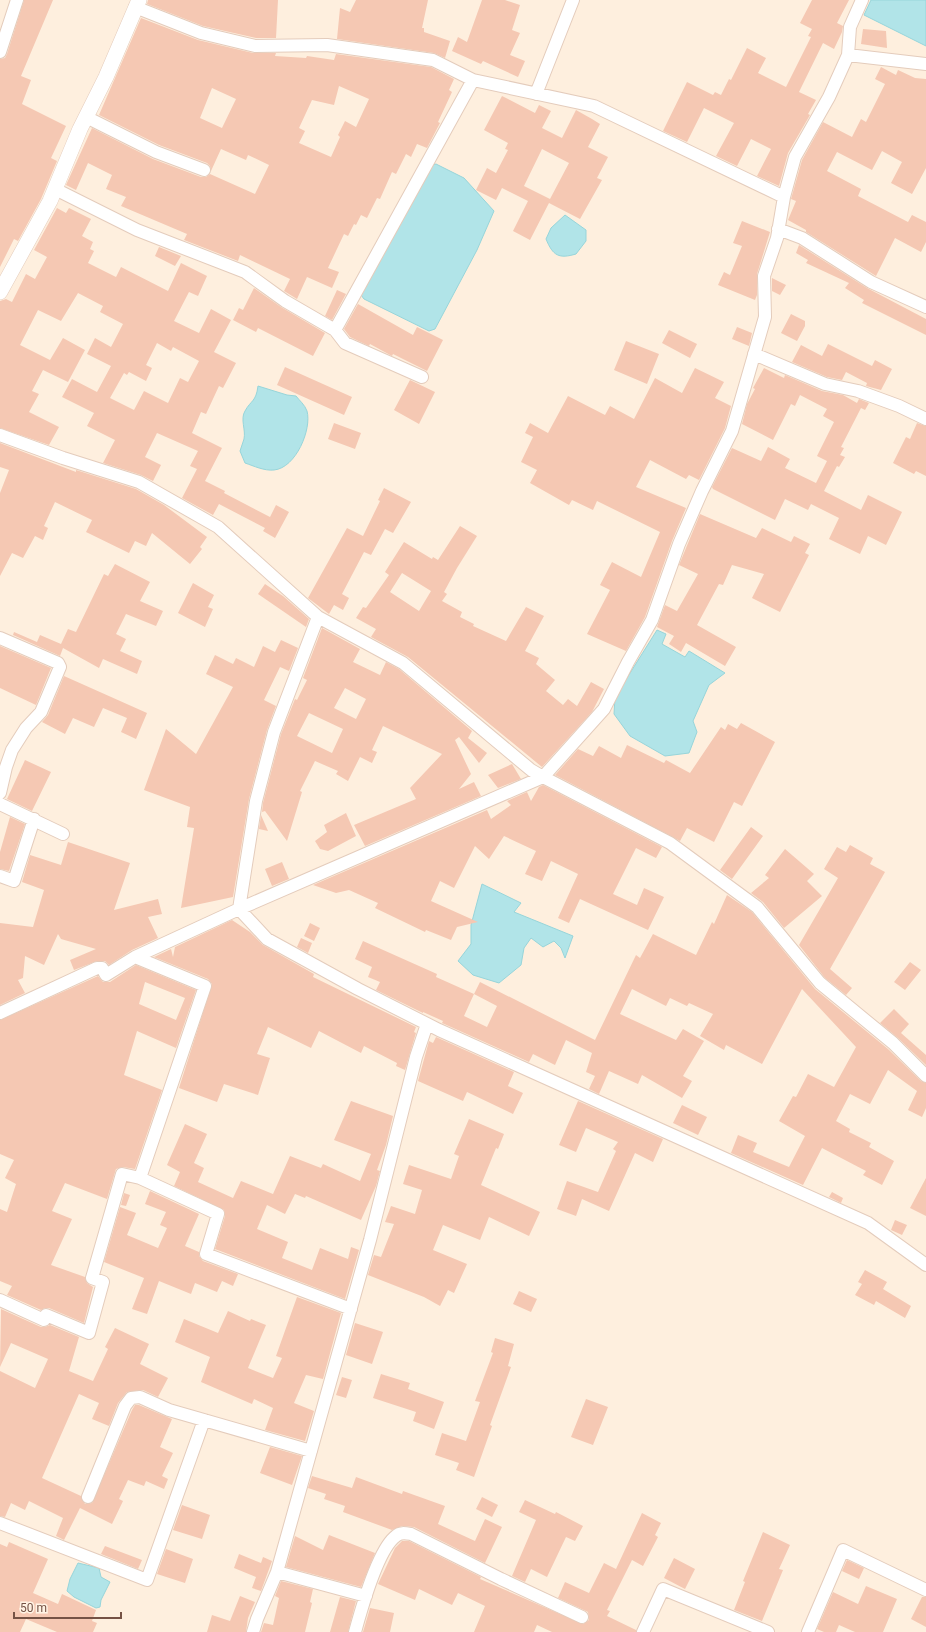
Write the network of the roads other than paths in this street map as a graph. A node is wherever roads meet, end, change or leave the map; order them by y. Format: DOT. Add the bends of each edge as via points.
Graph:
graph roads {
  1 [pos="17,0"];
  2 [pos="573,0"];
  3 [pos="862,0"];
  4 [pos="137,3"];
  5 [pos="0,52"];
  6 [pos="848,55"];
  7 [pos="926,64"];
  8 [pos="473,80"];
  9 [pos="536,94"];
  10 [pos="86,117"];
  11 [pos="204,170"];
  12 [pos="54,189"];
  13 [pos="784,197"];
  14 [pos="778,229"];
  15 [pos="0,292"];
  16 [pos="926,307"];
  17 [pos="335,330"];
  18 [pos="754,354"];
  19 [pos="422,377"];
  20 [pos="926,419"];
  21 [pos="0,435"];
  22 [pos="318,617"];
  23 [pos="0,638"];
  24 [pos="543,777"];
  25 [pos="0,793"];
  26 [pos="0,804"];
  27 [pos="34,819"];
  28 [pos="63,834"];
  29 [pos="0,876"];
  30 [pos="239,909"];
  31 [pos="135,958"];
  32 [pos="0,1013"];
  33 [pos="427,1024"];
  34 [pos="926,1076"];
  35 [pos="140,1178"];
  36 [pos="926,1265"];
  37 [pos="0,1300"];
  38 [pos="350,1308"];
  39 [pos="204,1420"];
  40 [pos="311,1451"];
  41 [pos="88,1497"];
  42 [pos="0,1523"];
  43 [pos="277,1572"];
  44 [pos="926,1590"];
  45 [pos="366,1596"];
  46 [pos="582,1617"];
  47 [pos="253,1632"];
  48 [pos="355,1632"];
  49 [pos="643,1632"];
  50 [pos="768,1632"];
  51 [pos="808,1632"];
  1 -- 5 [label="street"];
  2 -- 9 [label="street"];
  3 -- 6 [label="street" via="850,27"];
  4 -- 8 [label="street" via="201,33 255,46 327,45 433,60"];
  4 -- 10 [label="street"];
  6 -- 7 [label="street"];
  6 -- 13 [label="street" via="829,97 795,158"];
  8 -- 9 [label="street"];
  8 -- 17 [label="street"];
  9 -- 13 [label="street" via="594,106"];
  10 -- 11 [label="street" via="156,152"];
  10 -- 12 [label="street"];
  12 -- 15 [label="street"];
  12 -- 17 [label="street" via="138,230 245,272 285,301"];
  13 -- 14 [label="street"];
  14 -- 16 [label="street" via="802,238 871,282"];
  14 -- 18 [label="street" via="764,276 765,317"];
  17 -- 19 [label="street" via="341,340 354,348"];
  18 -- 20 [label="street" via="825,384 858,391"];
  18 -- 24 [label="street" via="732,431 682,537 652,620 604,709"];
  21 -- 22 [label="street" via="139,482 218,527"];
  22 -- 24 [label="street" via="403,663 531,770"];
  22 -- 30 [label="street" via="274,732 256,800"];
  23 -- 25 [label="street" via="58,663 60,667 41,712 26,728 12,750"];
  24 -- 30 [label="street"];
  24 -- 34 [label="street" via="670,843 756,907 820,983 893,1043"];
  26 -- 27 [label="street"];
  27 -- 28 [label="street"];
  27 -- 29 [label="street" via="15,878 11,881"];
  30 -- 31 [label="street"];
  30 -- 33 [label="street" via="267,939"];
  31 -- 32 [label="street" via="106,975 102,968 97,968"];
  31 -- 35 [label="street" via="205,986"];
  33 -- 36 [label="street" via="868,1223"];
  33 -- 38 [label="street"];
  35 -- 37 [label="street" via="122,1174 92,1278 103,1282 89,1333 46,1315 44,1320"];
  35 -- 38 [label="street" via="218,1214 206,1254"];
  38 -- 40 [label="street"];
  39 -- 40 [label="street"];
  39 -- 41 [label="street" via="169,1410 140,1397 131,1398 124,1406"];
  39 -- 42 [label="street" via="147,1580"];
  40 -- 43 [label="street"];
  43 -- 45 [label="street"];
  43 -- 47 [label="street"];
  44 -- 51 [label="street" via="843,1550"];
  45 -- 46 [label="street" via="381,1557 391,1541 400,1533 410,1534"];
  45 -- 48 [label="street"];
  49 -- 50 [label="street" via="663,1590"];
}
